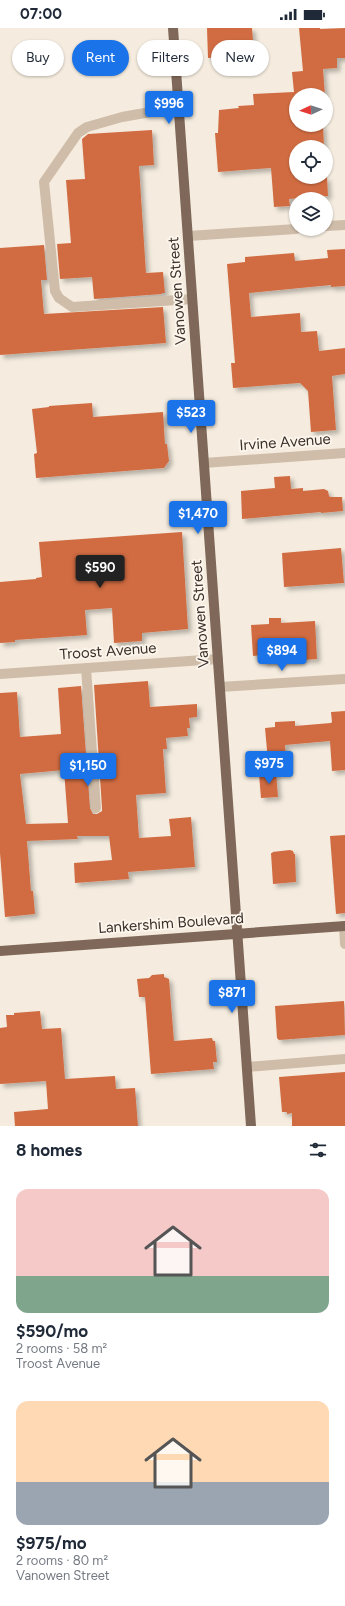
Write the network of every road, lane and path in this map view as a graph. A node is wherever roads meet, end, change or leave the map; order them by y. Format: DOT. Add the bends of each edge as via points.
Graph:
graph roads {
  1 [pos="173,28"];
  2 [pos="179,107"];
  3 [pos="345,225"];
  4 [pos="333,226"];
  5 [pos="289,229"];
  6 [pos="188,236"];
  7 [pos="192,299"];
  8 [pos="345,453"];
  9 [pos="204,463"];
  10 [pos="218,659"];
  11 [pos="86,668"];
  12 [pos="0,674"];
  13 [pos="345,679"];
  14 [pos="220,687"];
  15 [pos="96,808"];
  16 [pos="344,926"];
  17 [pos="237,934"];
  18 [pos="345,944"];
  19 [pos="0,951"];
  20 [pos="345,1059"];
  21 [pos="247,1067"];
  22 [pos="251,1126"];
  1 -- 2 [label="main road, Vanowen Street"];
  2 -- 6 [label="main road, Vanowen Street"];
  2 -- 7 [label="street" via="87,126 78,133 44,182 55,290 59,298 72,307"];
  3 -- 4 [label="street"];
  5 -- 6 [label="street"];
  6 -- 7 [label="main road, Vanowen Street"];
  7 -- 9 [label="main road, Vanowen Street"];
  8 -- 9 [label="street, Irvine Avenue"];
  9 -- 10 [label="main road, Vanowen Street"];
  10 -- 11 [label="street, Troost Avenue"];
  10 -- 14 [label="main road, Vanowen Street"];
  11 -- 12 [label="street, Troost Avenue"];
  11 -- 15 [label="street"];
  13 -- 14 [label="street"];
  14 -- 17 [label="main road, Vanowen Street"];
  16 -- 17 [label="main road, Lankershim Boulevard"];
  16 -- 18 [label="street"];
  17 -- 19 [label="main road, Lankershim Boulevard"];
  17 -- 21 [label="main road, Vanowen Street"];
  20 -- 21 [label="street"];
  21 -- 22 [label="main road, Vanowen Street"];
}
